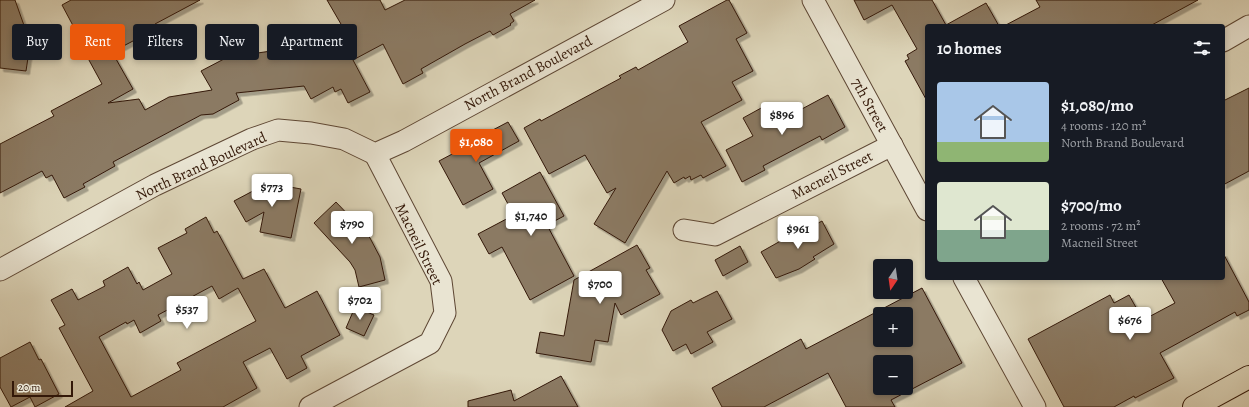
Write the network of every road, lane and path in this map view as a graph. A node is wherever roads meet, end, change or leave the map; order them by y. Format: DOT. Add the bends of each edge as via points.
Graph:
graph roads {
  1 [pos="664,0"];
  2 [pos="813,0"];
  3 [pos="1249,26"];
  4 [pos="1225,40"];
  5 [pos="892,145"];
  6 [pos="375,154"];
  7 [pos="925,206"];
  8 [pos="684,230"];
  9 [pos="0,270"];
  10 [pos="965,280"];
  11 [pos="1249,377"];
  12 [pos="310,407"];
  13 [pos="1035,407"];
  14 [pos="1194,407"];
  1 -- 6 [label="street, North Brand Boulevard" via="404,141"];
  2 -- 5 [label="street, 7th Street"];
  3 -- 4 [label="street"];
  5 -- 7 [label="street, 7th Street"];
  5 -- 8 [label="street, Macneil Street" via="715,235"];
  6 -- 9 [label="street, North Brand Boulevard" via="344,139 278,130 252,139 156,185"];
  6 -- 12 [label="street, Macneil Street" via="440,281 445,313 430,343"];
  10 -- 13 [label="street"];
  11 -- 14 [label="main road"];
}
